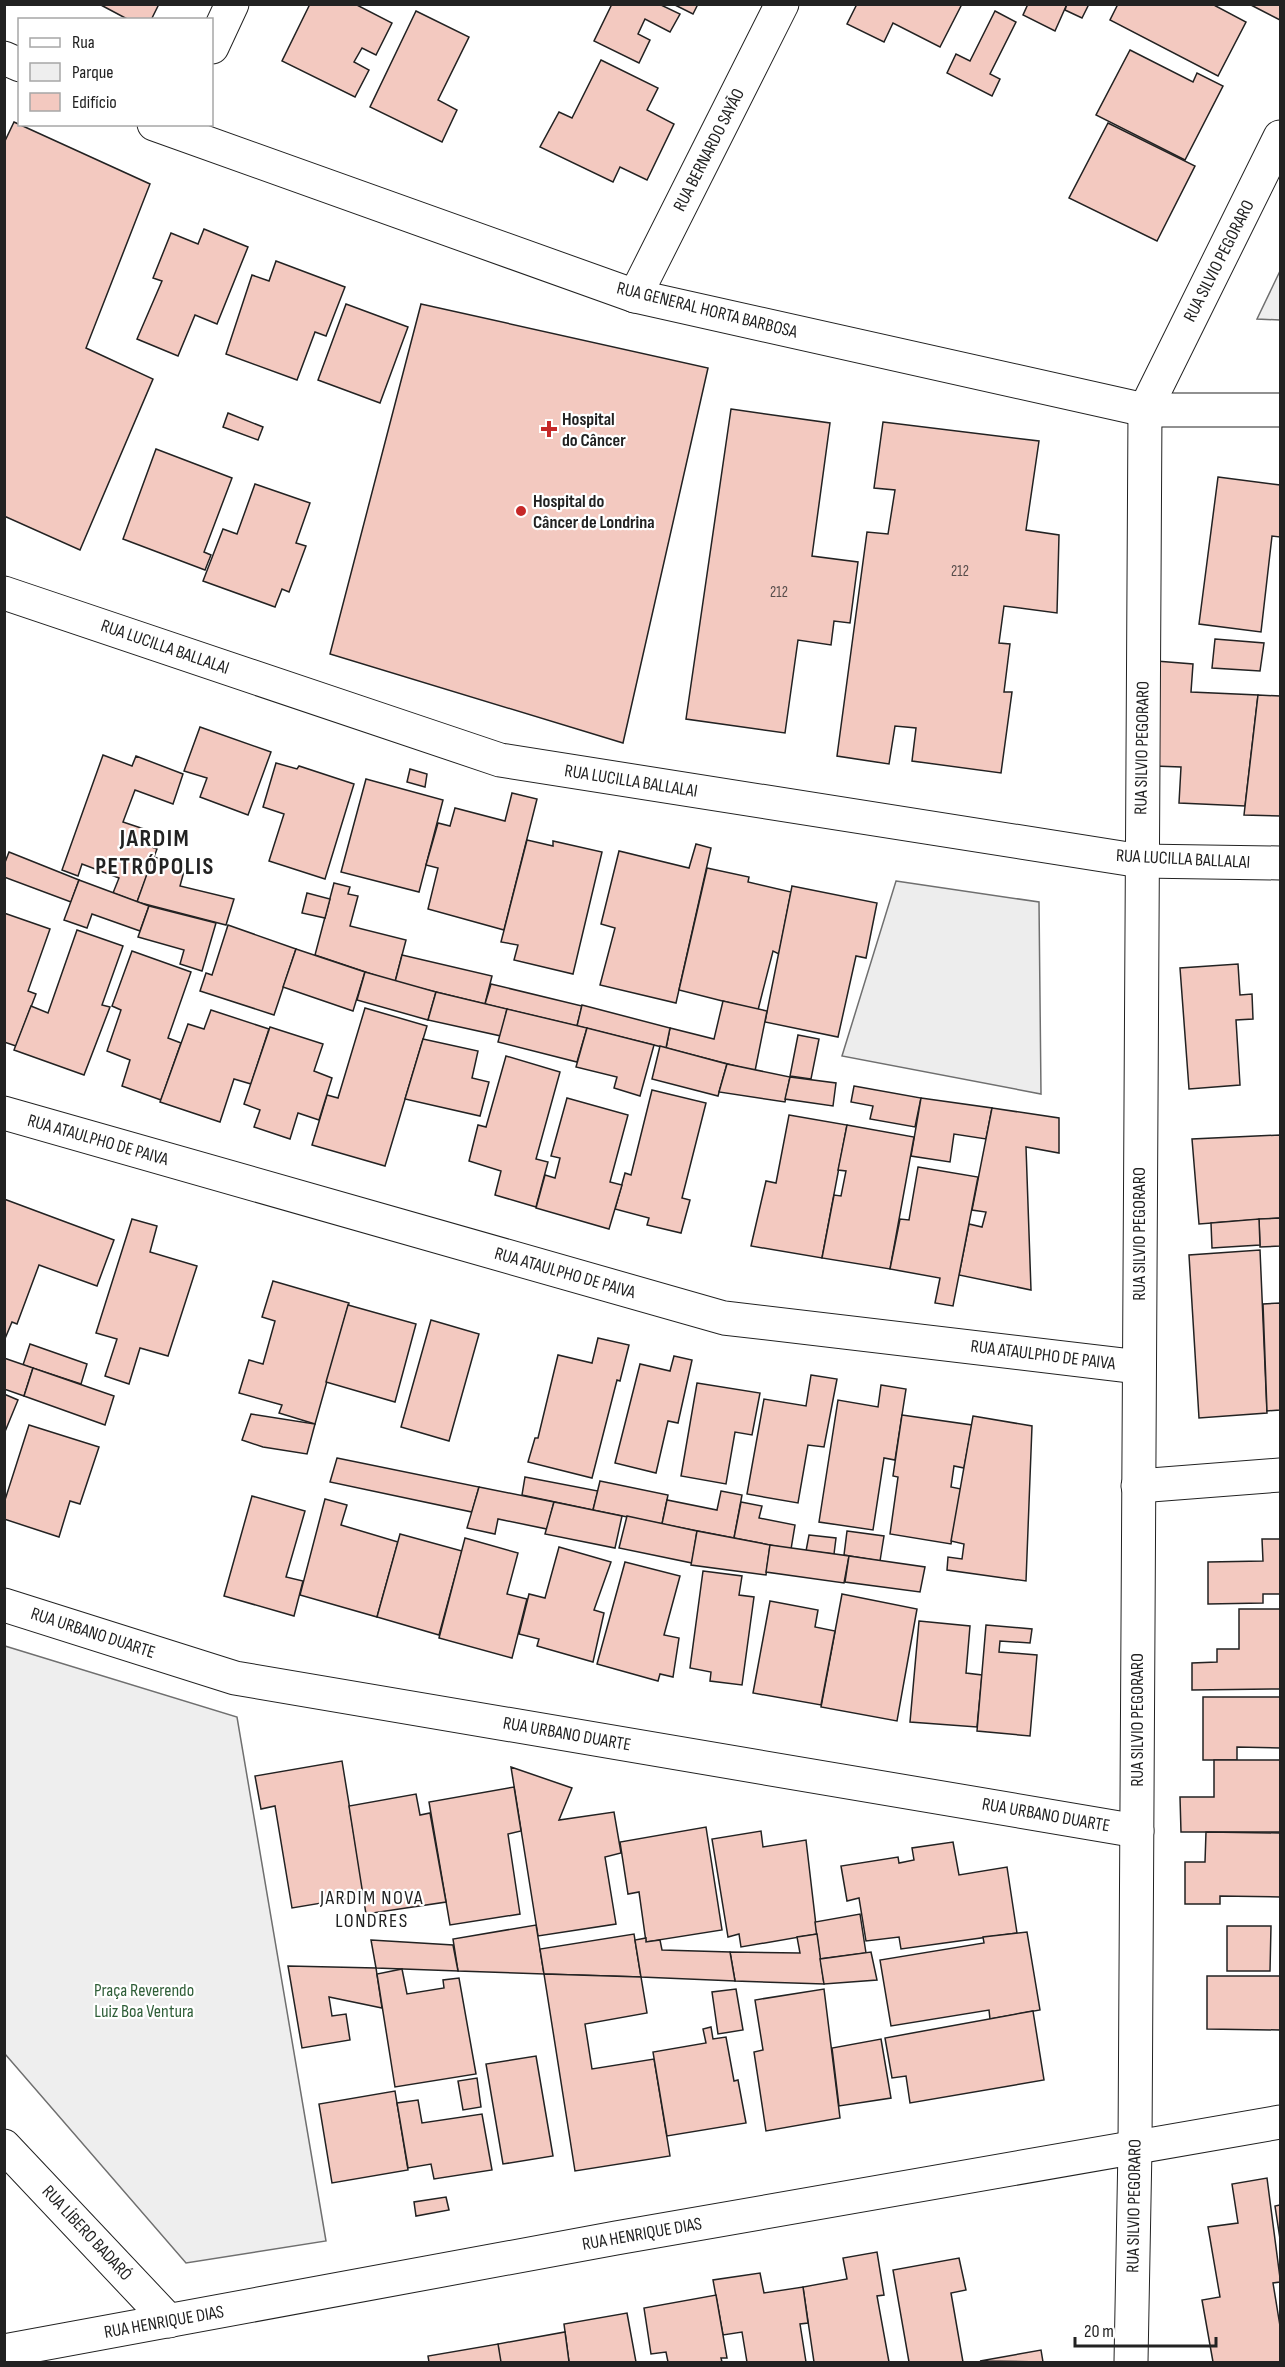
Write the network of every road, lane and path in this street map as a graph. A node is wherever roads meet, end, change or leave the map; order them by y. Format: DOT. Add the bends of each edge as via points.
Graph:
graph roads {
  1 [pos="232,4"];
  2 [pos="782,4"];
  3 [pos="213,45"];
  4 [pos="4,58"];
  5 [pos="18,64"];
  6 [pos="166,127"];
  7 [pos="1281,137"];
  8 [pos="635,296"];
  9 [pos="1145,410"];
  10 [pos="1281,410"];
  11 [pos="4,593"];
  12 [pos="1141,861"];
  13 [pos="1281,863"];
  14 [pos="4,1113"];
  15 [pos="1139,1367"];
  16 [pos="1281,1475"];
  17 [pos="1138,1486"];
  18 [pos="4,1605"];
  19 [pos="1137,1831"];
  20 [pos="1281,2122"];
  21 [pos="4,2146"];
  22 [pos="1135,2148"];
  23 [pos="169,2321"];
  24 [pos="4,2351"];
  25 [pos="1131,2362"];
  1 -- 3 [label="street"];
  2 -- 8 [label="street, RUA BERNARDO SAYÃO"];
  4 -- 5 [label="street"];
  6 -- 8 [label="street, RUA GENERAL HORTA BARBOSA"];
  7 -- 9 [label="street, RUA SILVIO PEGORARO"];
  8 -- 9 [label="street, RUA GENERAL HORTA BARBOSA"];
  9 -- 10 [label="street, RUA GENERAL HORTA BARBOSA"];
  9 -- 12 [label="street, RUA SILVIO PEGORARO"];
  11 -- 12 [label="street, RUA LUCILLA BALLALAI" via="500,760"];
  12 -- 13 [label="street, RUA LUCILLA BALLALAI"];
  12 -- 15 [label="street, RUA SILVIO PEGORARO"];
  14 -- 15 [label="street, RUA ATAULPHO DE PAIVA" via="724,1318"];
  15 -- 17 [label="street, RUA SILVIO PEGORARO"];
  16 -- 17 [label="street"];
  17 -- 19 [label="street, RUA SILVIO PEGORARO"];
  18 -- 19 [label="street, RUA URBANO DUARTE" via="235,1678"];
  19 -- 22 [label="street, RUA SILVIO PEGORARO"];
  20 -- 22 [label="street, RUA HENRIQUE DIAS"];
  21 -- 23 [label="street, RUA LÍBERO BADARÓ"];
  22 -- 23 [label="street, RUA HENRIQUE DIAS"];
  22 -- 25 [label="street, RUA SILVIO PEGORARO"];
  23 -- 24 [label="street, RUA HENRIQUE DIAS"];
}
